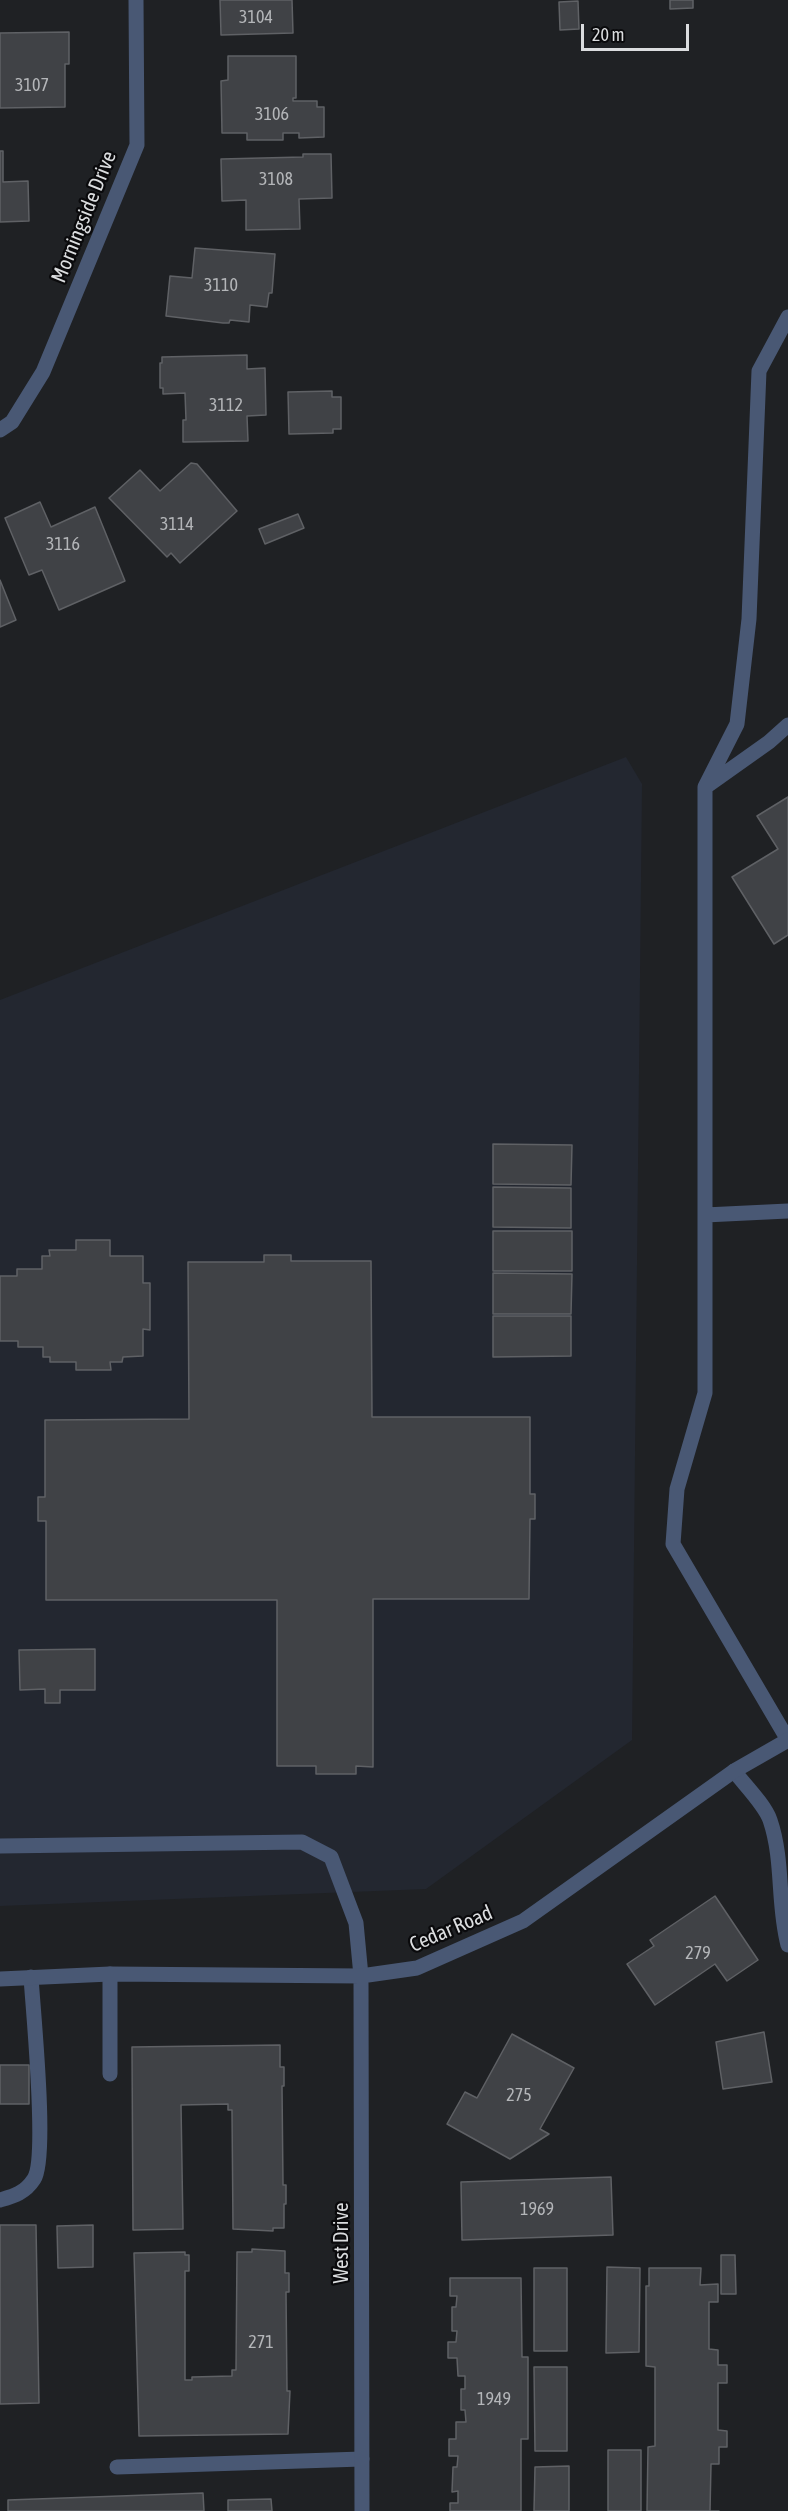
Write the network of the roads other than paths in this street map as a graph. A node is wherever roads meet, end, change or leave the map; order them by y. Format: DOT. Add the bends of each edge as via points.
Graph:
graph roads {
  1 [pos="136,0"];
  2 [pos="788,317"];
  3 [pos="0,430"];
  4 [pos="788,725"];
  5 [pos="705,788"];
  6 [pos="788,1211"];
  7 [pos="705,1215"];
  8 [pos="788,1740"];
  9 [pos="734,1771"];
  10 [pos="0,1846"];
  11 [pos="788,1945"];
  12 [pos="110,1974"];
  13 [pos="361,1976"];
  14 [pos="31,1977"];
  15 [pos="0,1979"];
  16 [pos="110,2074"];
  17 [pos="0,2200"];
  18 [pos="363,2458"];
  19 [pos="117,2467"];
  20 [pos="362,2511"];
  1 -- 3 [label="street, Morningside Drive" via="137,145 43,372 12,422"];
  2 -- 5 [label="street" via="759,371 749,619 737,724"];
  4 -- 5 [label="street"];
  5 -- 7 [label="street"];
  6 -- 7 [label="street"];
  7 -- 8 [label="street" via="705,1393 677,1489 673,1544"];
  8 -- 9 [label="street, Cedar Road"];
  9 -- 11 [label="street" via="770,1818 781,1869 782,1922"];
  9 -- 13 [label="street, Cedar Road" via="523,1921 417,1968"];
  10 -- 13 [label="street, West Drive" via="302,1842 331,1857 356,1923"];
  12 -- 13 [label="street, Cedar Road"];
  12 -- 14 [label="street, Cedar Road"];
  12 -- 16 [label="street"];
  13 -- 18 [label="street, West Drive"];
  14 -- 15 [label="street, Cedar Road"];
  14 -- 17 [label="street" via="39,2094 36,2177 24,2192"];
  18 -- 19 [label="street"];
  18 -- 20 [label="street, West Drive"];
}
